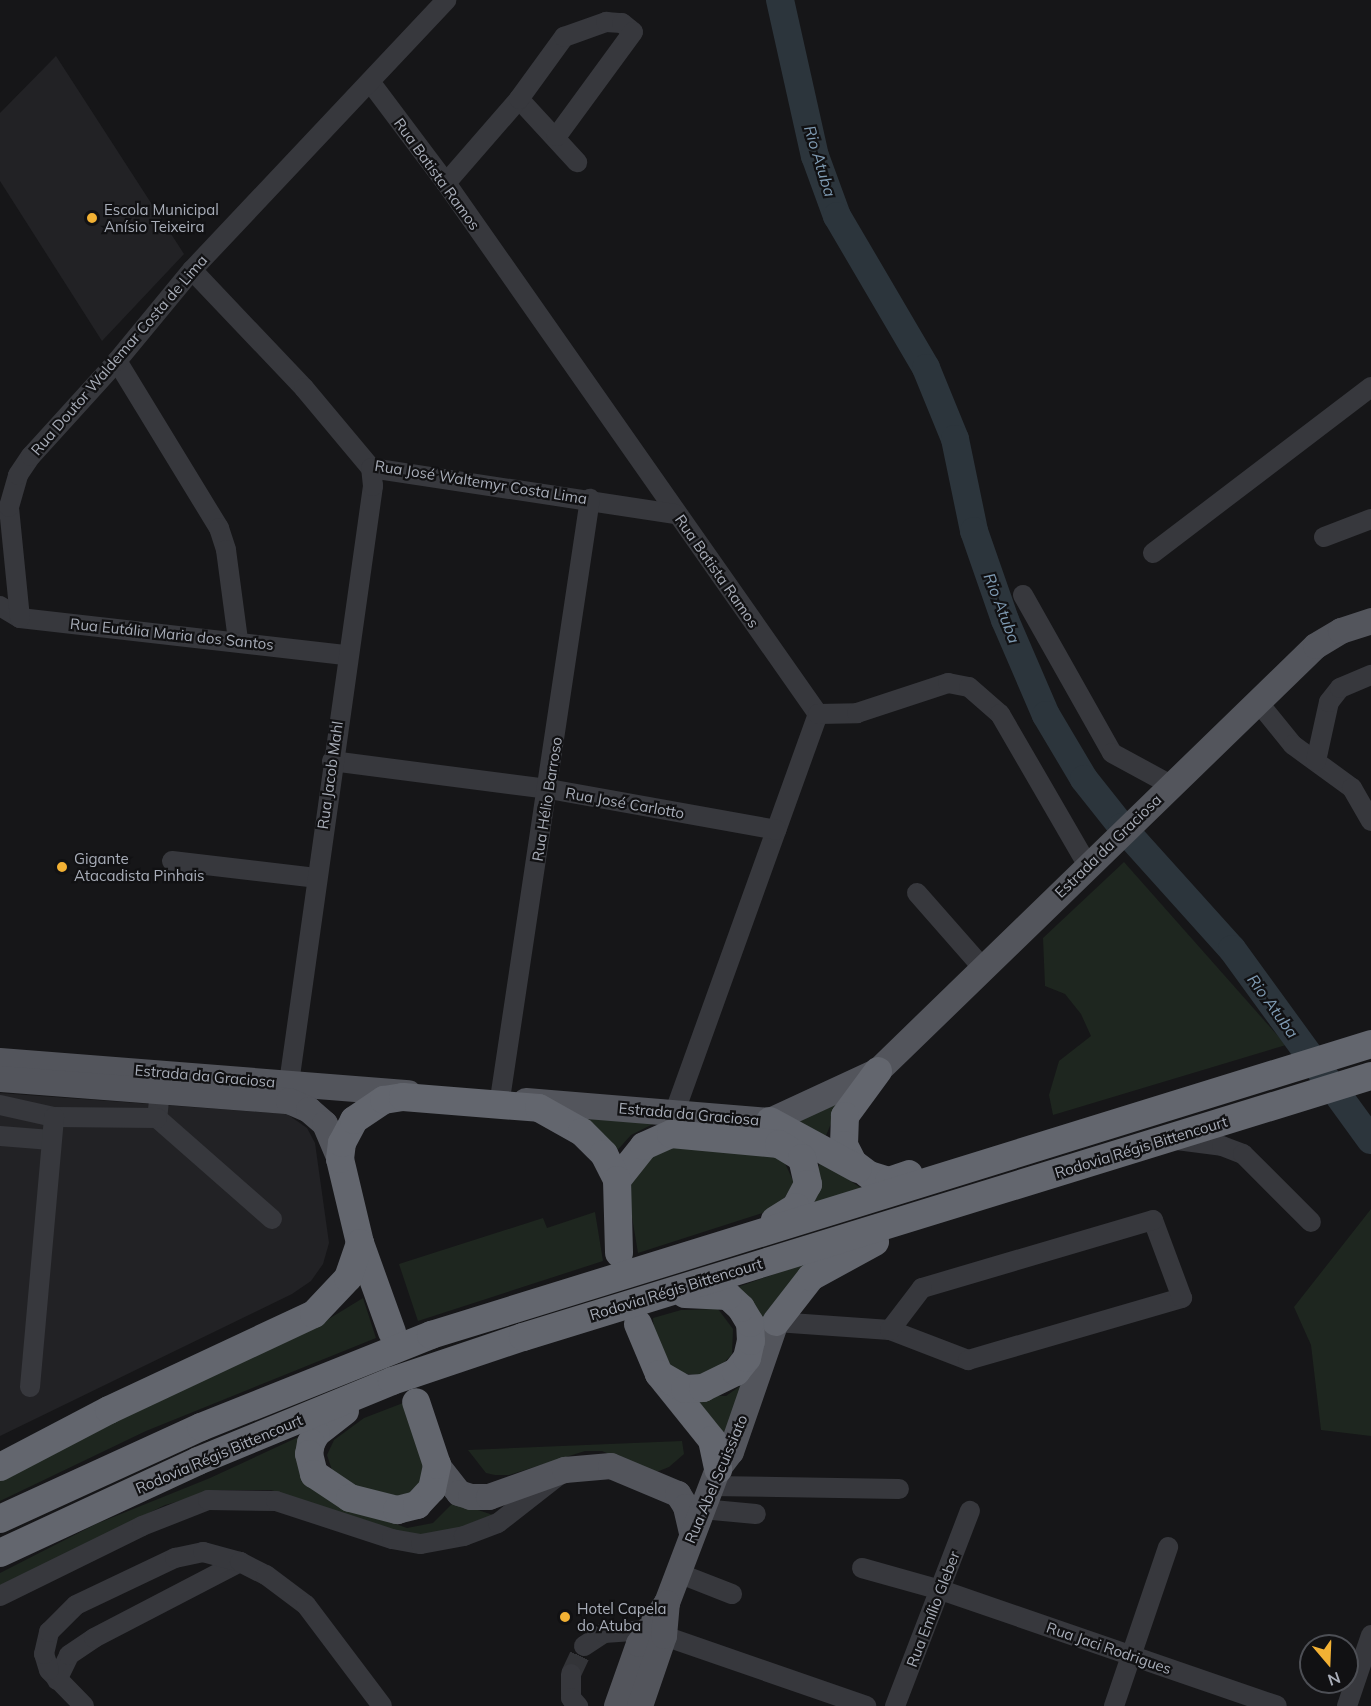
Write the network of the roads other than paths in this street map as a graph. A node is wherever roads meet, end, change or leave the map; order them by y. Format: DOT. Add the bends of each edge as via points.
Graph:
graph roads {
  1 [pos="446,0"];
  2 [pos="371,83"];
  3 [pos="519,99"];
  4 [pos="557,136"];
  5 [pos="577,162"];
  6 [pos="446,183"];
  7 [pos="192,270"];
  8 [pos="117,361"];
  9 [pos="1371,387"];
  10 [pos="371,468"];
  11 [pos="590,499"];
  12 [pos="676,514"];
  13 [pos="1371,519"];
  14 [pos="1324,537"];
  15 [pos="1153,554"];
  16 [pos="1023,595"];
  17 [pos="0,606"];
  18 [pos="20,618"];
  19 [pos="1371,621"];
  20 [pos="238,640"];
  21 [pos="347,655"];
  22 [pos="1371,675"];
  23 [pos="1258,702"];
  24 [pos="818,714"];
  25 [pos="332,761"];
  26 [pos="1316,761"];
  27 [pos="1171,785"];
  28 [pos="549,789"];
  29 [pos="1371,821"];
  30 [pos="776,830"];
  31 [pos="1095,857"];
  32 [pos="172,861"];
  33 [pos="316,878"];
  34 [pos="917,893"];
  35 [pos="983,968"];
  36 [pos="1363,1047"];
  37 [pos="0,1061"];
  38 [pos="878,1071"];
  39 [pos="1371,1076"];
  40 [pos="0,1079"];
  41 [pos="289,1083"];
  42 [pos="160,1091"];
  43 [pos="500,1098"];
  44 [pos="446,1100"];
  45 [pos="0,1105"];
  46 [pos="1158,1111"];
  47 [pos="674,1113"];
  48 [pos="54,1117"];
  49 [pos="157,1119"];
  50 [pos="770,1120"];
  51 [pos="0,1136"];
  52 [pos="1165,1139"];
  53 [pos="51,1140"];
  54 [pos="340,1159"];
  55 [pos="860,1170"];
  56 [pos="617,1180"];
  57 [pos="273,1219"];
  58 [pos="1311,1222"];
  59 [pos="738,1238"];
  60 [pos="360,1243"];
  61 [pos="619,1253"];
  62 [pos="654,1296"];
  63 [pos="776,1322"];
  64 [pos="638,1324"];
  65 [pos="890,1330"];
  66 [pos="392,1332"];
  67 [pos="659,1374"];
  68 [pos="392,1381"];
  69 [pos="30,1387"];
  70 [pos="417,1402"];
  71 [pos="437,1465"];
  72 [pos="0,1467"];
  73 [pos="565,1470"];
  74 [pos="710,1488"];
  75 [pos="899,1489"];
  76 [pos="678,1494"];
  77 [pos="970,1511"];
  78 [pos="756,1514"];
  79 [pos="0,1519"];
  80 [pos="692,1534"];
  81 [pos="1168,1547"];
  82 [pos="0,1553"];
  83 [pos="240,1562"];
  84 [pos="862,1568"];
  85 [pos="678,1573"];
  86 [pos="941,1590"];
  87 [pos="732,1594"];
  88 [pos="0,1596"];
  89 [pos="656,1633"];
  90 [pos="1371,1635"];
  91 [pos="584,1646"];
  92 [pos="1132,1656"];
  93 [pos="572,1674"];
  94 [pos="57,1680"];
  95 [pos="84,1706"];
  96 [pos="382,1706"];
  97 [pos="579,1706"];
  98 [pos="617,1706"];
  99 [pos="640,1706"];
  100 [pos="866,1706"];
  101 [pos="895,1706"];
  102 [pos="1114,1706"];
  103 [pos="1277,1706"];
  104 [pos="1347,1706"];
  1 -- 2 [label="street, Rua Doutor Waldemar Costa de Lima"];
  2 -- 6 [label="street, Rua Batista Ramos"];
  2 -- 7 [label="street, Rua Doutor Waldemar Costa de Lima"];
  3 -- 4 [label="street"];
  3 -- 4 [label="street" via="564,37 606,22 622,23 633,32"];
  3 -- 6 [label="street"];
  4 -- 5 [label="street"];
  6 -- 12 [label="street, Rua Batista Ramos"];
  7 -- 8 [label="street, Rua Doutor Waldemar Costa de Lima"];
  7 -- 10 [label="street, Rua José Waltemyr Costa Lima" via="304,388"];
  8 -- 18 [label="street, Rua Doutor Waldemar Costa de Lima" via="31,456 12,492 10,524"];
  8 -- 20 [label="street" via="219,528 226,550"];
  9 -- 15 [label="street"];
  10 -- 11 [label="street, Rua José Waltemyr Costa Lima"];
  10 -- 21 [label="street, Rua Jacob Mahl" via="373,486"];
  11 -- 12 [label="street, Rua José Waltemyr Costa Lima"];
  11 -- 28 [label="street, Rua Hélio Barroso"];
  12 -- 24 [label="street, Rua Batista Ramos"];
  13 -- 14 [label="street"];
  16 -- 27 [label="street" via="1112,753"];
  17 -- 18 [label="street, Rua Eutália Maria dos Santos"];
  18 -- 20 [label="street, Rua Eutália Maria dos Santos"];
  19 -- 23 [label="main road, Estrada da Graciosa" via="1321,642"];
  20 -- 21 [label="street, Rua Eutália Maria dos Santos"];
  21 -- 25 [label="street, Rua Jacob Mahl"];
  22 -- 26 [label="street" via="1340,688 1329,702"];
  23 -- 26 [label="street" via="1293,744"];
  23 -- 27 [label="main road, Estrada da Graciosa"];
  24 -- 30 [label="street"];
  24 -- 31 [label="street" via="857,713 948,683 969,687 1000,714"];
  25 -- 28 [label="street, Rua José Carlotto"];
  25 -- 33 [label="street, Rua Jacob Mahl"];
  26 -- 29 [label="street" via="1352,788"];
  27 -- 31 [label="main road, Estrada da Graciosa"];
  28 -- 30 [label="street, Rua José Carlotto"];
  28 -- 43 [label="street, Rua Hélio Barroso"];
  30 -- 47 [label="street"];
  31 -- 35 [label="main road, Estrada da Graciosa"];
  32 -- 33 [label="street"];
  33 -- 41 [label="street, Rua Jacob Mahl"];
  34 -- 35 [label="street"];
  35 -- 38 [label="main road, Estrada da Graciosa"];
  36 -- 46 [label="highway, Rodovia Régis Bittencourt"];
  37 -- 41 [label="main road, Estrada da Graciosa"];
  38 -- 50 [label="main road, Estrada da Graciosa"];
  38 -- 55 [label="highway" via="849,1107 843,1125 847,1154"];
  39 -- 52 [label="highway, Rodovia Régis Bittencourt"];
  40 -- 42 [label="main road, Estrada da Graciosa"];
  41 -- 44 [label="main road, Estrada da Graciosa" via="390,1089"];
  42 -- 49 [label="street"];
  42 -- 54 [label="main road, Estrada da Graciosa" via="300,1104 325,1124"];
  43 -- 44 [label="main road, Estrada da Graciosa"];
  43 -- 47 [label="main road, Estrada da Graciosa"];
  44 -- 54 [label="highway" via="403,1097 375,1103 349,1127"];
  44 -- 56 [label="highway" via="539,1107 594,1144"];
  45 -- 48 [label="street"];
  46 -- 55 [label="highway" via="1044,1132 889,1180"];
  46 -- 59 [label="highway, Rodovia Régis Bittencourt"];
  47 -- 50 [label="main road, Estrada da Graciosa"];
  48 -- 49 [label="street"];
  48 -- 53 [label="street"];
  49 -- 57 [label="street"];
  50 -- 55 [label="highway"];
  51 -- 53 [label="street"];
  52 -- 58 [label="street" via="1234,1149"];
  52 -- 62 [label="highway, Rodovia Régis Bittencourt"];
  52 -- 63 [label="highway" via="1056,1186 870,1244 811,1277"];
  53 -- 69 [label="street"];
  54 -- 60 [label="highway"];
  56 -- 59 [label="highway" via="644,1146 670,1134 779,1144 792,1149 807,1170 804,1197 782,1216"];
  56 -- 61 [label="highway"];
  59 -- 79 [label="highway, Rodovia Régis Bittencourt" via="432,1335 201,1427"];
  60 -- 66 [label="highway"];
  60 -- 72 [label="highway" via="348,1278 314,1314 108,1410"];
  62 -- 67 [label="highway" via="728,1296 750,1323 752,1341 747,1358 721,1383 685,1389"];
  62 -- 68 [label="highway, Rodovia Régis Bittencourt"];
  63 -- 65 [label="street"];
  63 -- 74 [label="main road, Rua Abel Scuissiato" via="731,1452"];
  64 -- 67 [label="highway"];
  65 -- 65 [label="street" via="968,1360 1182,1298 1153,1220 922,1288"];
  67 -- 74 [label="highway" via="712,1440"];
  68 -- 71 [label="highway" via="316,1434 309,1454 314,1474 350,1498 397,1510 417,1505 432,1489"];
  68 -- 82 [label="highway, Rodovia Régis Bittencourt" via="198,1461"];
  70 -- 71 [label="highway"];
  71 -- 73 [label="main road" via="459,1493 471,1497 489,1497"];
  73 -- 76 [label="main road" via="611,1466"];
  73 -- 88 [label="street" via="498,1523 464,1536 421,1544 392,1539 276,1502 208,1500 142,1526"];
  74 -- 75 [label="street"];
  74 -- 76 [label="main road" via="698,1487"];
  74 -- 78 [label="street"];
  74 -- 80 [label="main road, Rua Abel Scuissiato"];
  76 -- 80 [label="main road" via="686,1507"];
  77 -- 86 [label="street, Rua Emílio Gleber"];
  80 -- 85 [label="main road, Rua Abel Scuissiato"];
  81 -- 92 [label="street"];
  83 -- 94 [label="street" via="94,1638 69,1655"];
  83 -- 94 [label="street" via="202,1552 174,1558 76,1605 49,1632 44,1654"];
  83 -- 96 [label="street" via="266,1575 306,1605"];
  84 -- 86 [label="street, Rua Jaci Rodrigues"];
  85 -- 87 [label="street"];
  85 -- 89 [label="main road, Rua Abel Scuissiato"];
  86 -- 92 [label="street, Rua Jaci Rodrigues"];
  86 -- 101 [label="street, Rua Emílio Gleber"];
  89 -- 91 [label="street" via="604,1634"];
  89 -- 98 [label="main road, Rua Abel Scuissiato"];
  89 -- 99 [label="main road, Rua Abel Scuissiato"];
  89 -- 100 [label="street"];
  90 -- 104 [label="street"];
  92 -- 102 [label="street"];
  92 -- 103 [label="street, Rua Jaci Rodrigues"];
  93 -- 97 [label="street" via="571,1698"];
  94 -- 95 [label="street"];
}
